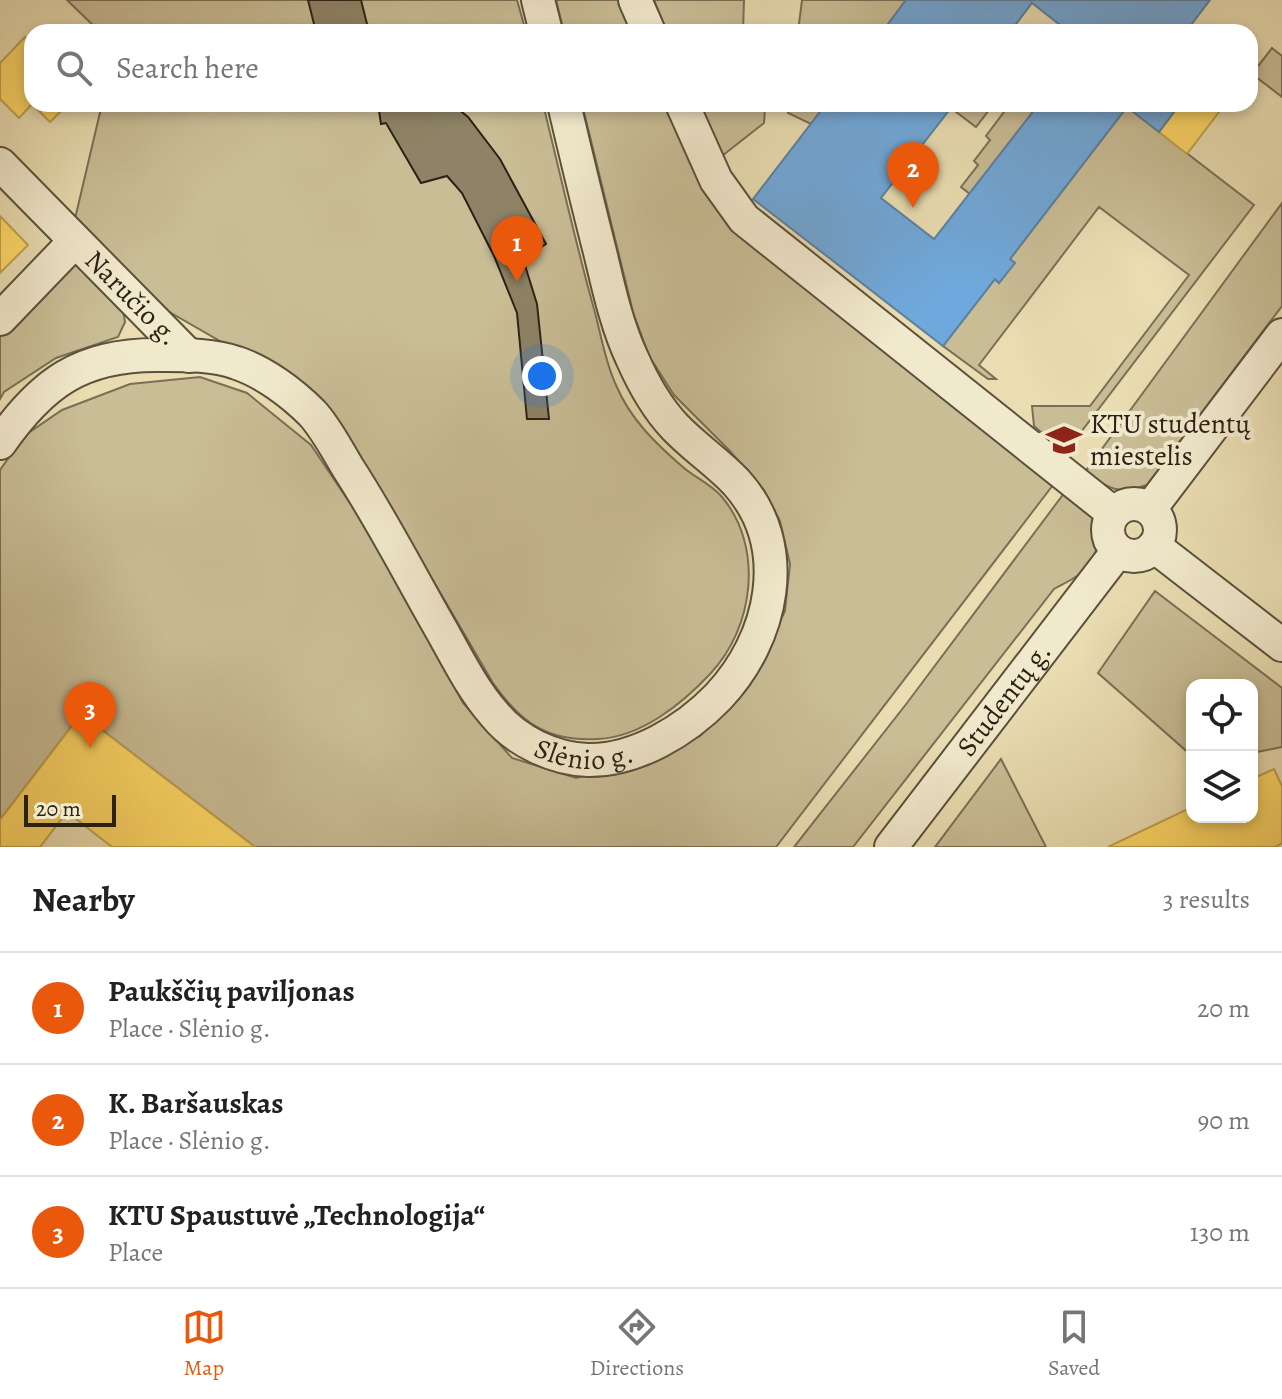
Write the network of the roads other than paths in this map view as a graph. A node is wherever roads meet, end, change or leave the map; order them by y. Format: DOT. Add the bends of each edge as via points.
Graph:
graph roads {
  1 [pos="538,0"];
  2 [pos="635,0"];
  3 [pos="544,24"];
  4 [pos="646,24"];
  5 [pos="566,112"];
  6 [pos="686,112"];
  7 [pos="0,164"];
  8 [pos="75,241"];
  9 [pos="0,319"];
  10 [pos="1282,335"];
  11 [pos="189,356"];
  12 [pos="0,443"];
  13 [pos="1150,509"];
  14 [pos="1113,513"];
  15 [pos="1154,546"];
  16 [pos="1118,551"];
  17 [pos="1282,645"];
  18 [pos="891,847"];
  1 -- 3 [label="street"];
  2 -- 4 [label="street"];
  5 -- 11 [label="street, Slėnio g." via="629,352 674,427 737,484 764,530 772,564 769,606 751,653 719,696 681,729 640,750 591,761 547,751 519,737 473,686 360,485 314,415 285,389 237,363"];
  6 -- 14 [label="street" via="716,180 744,219"];
  7 -- 8 [label="street, Naručio g."];
  8 -- 9 [label="street, Naručio g."];
  8 -- 11 [label="street, Naručio g."];
  10 -- 13 [label="street"];
  11 -- 12 [label="street, Slėnio g." via="110,357 73,371 36,397"];
  13 -- 14 [label="street" via="1127,504"];
  13 -- 15 [label="street" via="1160,527"];
  14 -- 16 [label="street" via="1108,533"];
  15 -- 16 [label="street" via="1141,555"];
  15 -- 17 [label="street"];
  16 -- 18 [label="street, Studentų g."];
}
